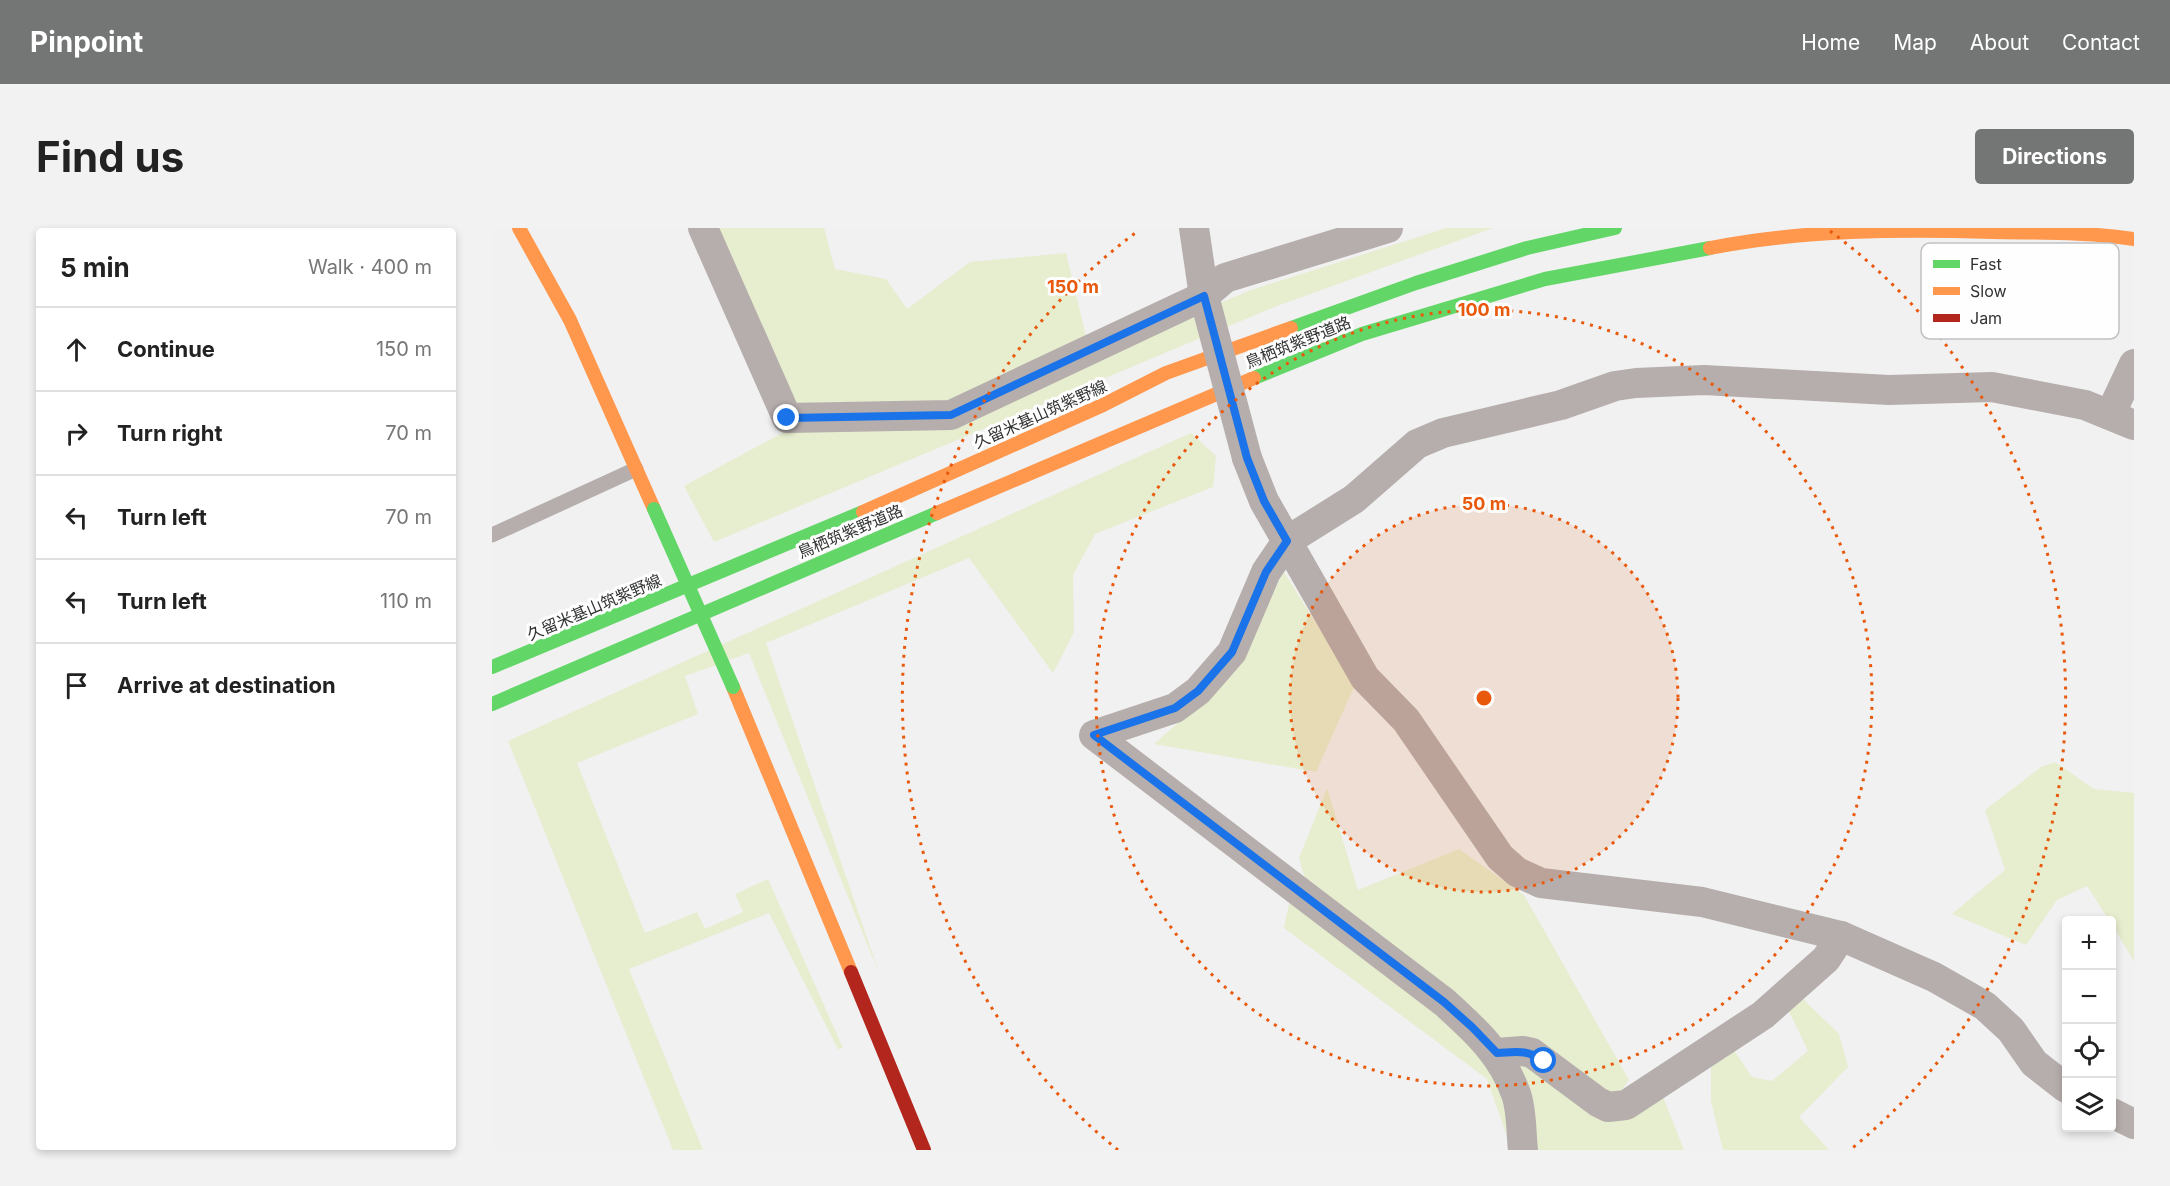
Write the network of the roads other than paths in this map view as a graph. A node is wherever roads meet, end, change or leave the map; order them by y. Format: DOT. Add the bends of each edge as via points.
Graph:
graph roads {
  1 [pos="519,228"];
  2 [pos="703,228"];
  3 [pos="1194,228"];
  4 [pos="1388,228"];
  5 [pos="1548,228"];
  6 [pos="1615,228"];
  7 [pos="2134,239"];
  8 [pos="1471,266"];
  9 [pos="1204,296"];
  10 [pos="2134,364"];
  11 [pos="2122,420"];
  12 [pos="636,469"];
  13 [pos="492,535"];
  14 [pos="1287,541"];
  15 [pos="492,667"];
  16 [pos="492,704"];
  17 [pos="1841,936"];
  18 [pos="1497,1053"];
  19 [pos="2062,1084"];
  20 [pos="2116,1115"];
  21 [pos="2134,1124"];
  22 [pos="924,1150"];
  23 [pos="1523,1150"];
  1 -- 12 [label="main road" via="570,320"];
  2 -- 9 [label="street" via="787,418 951,415"];
  3 -- 9 [label="street"];
  4 -- 9 [label="street" via="1224,278"];
  5 -- 8 [label="main road"];
  6 -- 8 [label="main road, 久留米基山筑紫野線" via="1527,248"];
  7 -- 16 [label="main road, 鳥栖筑紫野道路" via="2088,234 1925,230 1844,232 1751,240 1545,279 1362,334"];
  8 -- 15 [label="main road, 久留米基山筑紫野線" via="1166,373 871,508"];
  9 -- 14 [label="street, bridge" via="1247,458 1264,501"];
  10 -- 11 [label="street"];
  11 -- 14 [label="street" via="2085,405 1992,387 1889,390 1704,380 1615,386 1562,405 1443,433 1417,444 1354,499"];
  12 -- 13 [label="lane"];
  12 -- 22 [label="main road, bridge" via="733,687"];
  14 -- 17 [label="street" via="1365,678 1406,720 1500,857 1517,872 1541,883 1702,902"];
  14 -- 18 [label="street" via="1266,572 1232,652 1198,691 1175,708 1094,735 1444,1002"];
  17 -- 18 [label="street" via="1826,959 1763,1015 1626,1105 1608,1107 1598,1102 1532,1053"];
  17 -- 19 [label="street" via="1934,977 1986,1006 2011,1030 2034,1063"];
  18 -- 23 [label="street" via="1517,1096"];
  20 -- 21 [label="street"];
}
